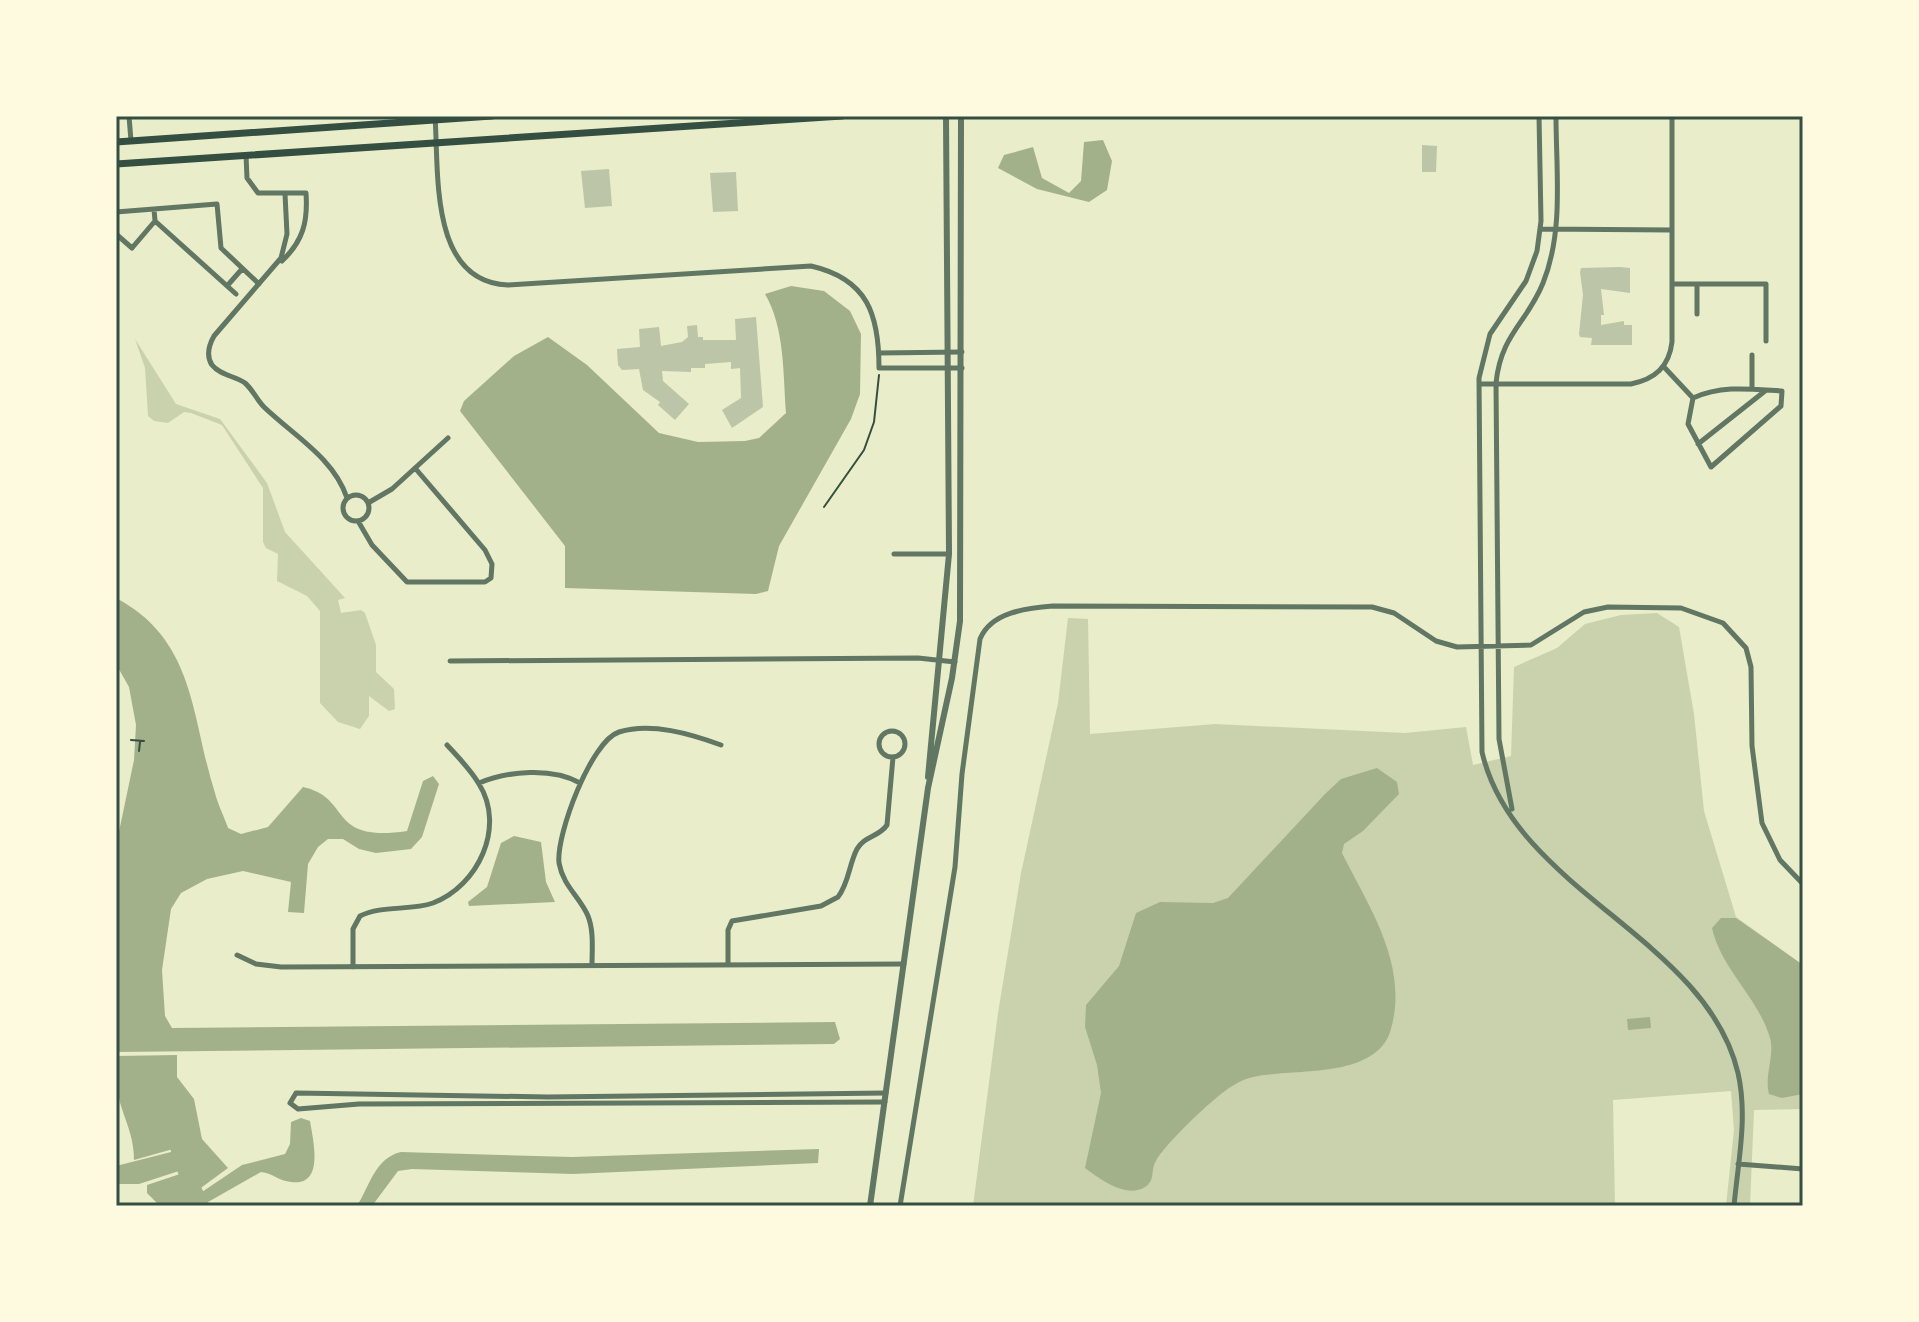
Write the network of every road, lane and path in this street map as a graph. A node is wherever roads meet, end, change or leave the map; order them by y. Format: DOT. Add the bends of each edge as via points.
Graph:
graph roads {
  1 [pos="129,116"];
  2 [pos="492,116"];
  3 [pos="842,116"];
  4 [pos="946,116"];
  5 [pos="961,116"];
  6 [pos="1539,116"];
  7 [pos="1556,116"];
  8 [pos="1672,116"];
  9 [pos="435,118"];
  10 [pos="131,141"];
  11 [pos="116,142"];
  12 [pos="437,142"];
  13 [pos="246,155"];
  14 [pos="116,164"];
  15 [pos="285,194"];
  16 [pos="154,209"];
  17 [pos="116,212"];
  18 [pos="155,221"];
  19 [pos="1540,229"];
  20 [pos="1555,229"];
  21 [pos="1672,230"];
  22 [pos="116,234"];
  23 [pos="277,265"];
  24 [pos="242,269"];
  25 [pos="259,284"];
  26 [pos="1672,284"];
  27 [pos="1697,284"];
  28 [pos="227,286"];
  29 [pos="236,294"];
  30 [pos="1697,314"];
  31 [pos="1766,341"];
  32 [pos="962,352"];
  33 [pos="879,353"];
  34 [pos="947,353"];
  35 [pos="1752,355"];
  36 [pos="1664,367"];
  37 [pos="879,368"];
  38 [pos="947,368"];
  39 [pos="962,368"];
  40 [pos="1496,383"];
  41 [pos="1478,384"];
  42 [pos="1752,388"];
  43 [pos="1766,390"];
  44 [pos="1693,398"];
  45 [pos="448,438"];
  46 [pos="1698,444"];
  47 [pos="415,468"];
  48 [pos="347,498"];
  49 [pos="368,503"];
  50 [pos="824,507"];
  51 [pos="358,521"];
  52 [pos="894,554"];
  53 [pos="949,554"];
  54 [pos="1479,646"];
  55 [pos="1499,647"];
  56 [pos="941,660"];
  57 [pos="450,661"];
  58 [pos="955,662"];
  59 [pos="131,740"];
  60 [pos="447,745"];
  61 [pos="721,745"];
  62 [pos="139,751"];
  63 [pos="893,757"];
  64 [pos="479,783"];
  65 [pos="580,783"];
  66 [pos="928,788"];
  67 [pos="1513,814"];
  68 [pos="1803,884"];
  69 [pos="237,955"];
  70 [pos="728,964"];
  71 [pos="904,964"];
  72 [pos="592,965"];
  73 [pos="353,967"];
  74 [pos="886,1098"];
  75 [pos="1738,1164"];
  76 [pos="1803,1169"];
  77 [pos="870,1206"];
  78 [pos="900,1206"];
  79 [pos="1734,1206"];
  1 -- 10 [label="street"];
  2 -- 9 [label="main road"];
  3 -- 12 [label="main road"];
  4 -- 34 [label="street"];
  5 -- 32 [label="street"];
  6 -- 19 [label="street"];
  7 -- 20 [label="street"];
  8 -- 21 [label="street"];
  9 -- 10 [label="main road"];
  9 -- 12 [label="street"];
  10 -- 11 [label="main road"];
  12 -- 13 [label="main road"];
  12 -- 33 [label="street" via="447,234 453,254 473,277 508,285 811,266 843,278 864,296 875,320"];
  13 -- 14 [label="main road"];
  13 -- 15 [label="street" via="252,188 265,195"];
  15 -- 23 [label="street" via="285,245"];
  15 -- 23 [label="street" via="306,193 306,222 300,241"];
  16 -- 17 [label="street"];
  16 -- 18 [label="street"];
  16 -- 24 [label="street" via="217,204 221,248"];
  18 -- 22 [label="street" via="132,248"];
  18 -- 28 [label="street"];
  19 -- 20 [label="street"];
  19 -- 41 [label="street" via="1531,272 1490,334"];
  20 -- 21 [label="street"];
  20 -- 40 [label="street" via="1542,287 1507,341"];
  21 -- 26 [label="street"];
  23 -- 25 [label="street"];
  24 -- 25 [label="street"];
  24 -- 28 [label="street"];
  25 -- 48 [label="street" via="214,336 210,362 246,384 260,404 326,463 338,475"];
  26 -- 27 [label="street"];
  26 -- 36 [label="street" via="1672,342"];
  27 -- 30 [label="street"];
  27 -- 31 [label="street" via="1766,284"];
  28 -- 29 [label="street"];
  32 -- 34 [label="street"];
  32 -- 39 [label="street"];
  33 -- 34 [label="street"];
  33 -- 37 [label="street"];
  34 -- 38 [label="street"];
  35 -- 42 [label="street"];
  36 -- 40 [label="street" via="1650,379 1631,384"];
  36 -- 44 [label="street"];
  37 -- 38 [label="street"];
  37 -- 50 [label="path" via="869,437"];
  38 -- 39 [label="street"];
  38 -- 53 [label="street"];
  39 -- 58 [label="street" via="962,554"];
  40 -- 41 [label="street"];
  40 -- 55 [label="street"];
  41 -- 54 [label="street"];
  42 -- 43 [label="street"];
  42 -- 44 [label="street" via="1708,391"];
  43 -- 46 [label="street"];
  43 -- 46 [label="street" via="1782,391 1781,406 1711,467"];
  44 -- 46 [label="street" via="1688,424"];
  45 -- 47 [label="street"];
  47 -- 49 [label="street"];
  47 -- 51 [label="street" via="485,550 491,578 407,582 372,545"];
  48 -- 49 [label="street" via="359,495"];
  48 -- 51 [label="street" via="344,513"];
  49 -- 51 [label="street" via="367,515"];
  52 -- 53 [label="street"];
  53 -- 56 [label="street"];
  54 -- 55 [label="street"];
  54 -- 67 [label="street" via="1482,752 1489,777"];
  54 -- 78 [label="street" via="1446,645 1394,613 1372,607 1053,606 1020,611 984,631 950,895"];
  55 -- 67 [label="street" via="1499,739"];
  55 -- 68 [label="street" via="1531,645 1596,608 1681,608 1723,623 1746,648 1751,667 1752,746 1762,823 1780,860"];
  56 -- 57 [label="street"];
  56 -- 58 [label="street"];
  56 -- 66 [label="street"];
  58 -- 66 [label="street"];
  59 -- 62 [label="path" via="142,741"];
  60 -- 64 [label="street"];
  61 -- 65 [label="street" via="684,732 620,732 608,740"];
  63 -- 63 [label="street" via="904,750 905,741 892,730 878,742 881,752"];
  63 -- 70 [label="street" via="887,825 858,847 838,897 821,906 732,921"];
  64 -- 65 [label="street" via="497,775 550,773"];
  64 -- 73 [label="street" via="489,823 476,868 438,901 360,916 353,929"];
  65 -- 72 [label="street" via="566,816 559,861 568,888 590,921"];
  66 -- 71 [label="street"];
  67 -- 75 [label="street" via="1540,852 1687,983 1715,1019 1731,1051 1740,1088"];
  69 -- 73 [label="street" via="266,966"];
  70 -- 71 [label="street"];
  70 -- 72 [label="street"];
  71 -- 74 [label="street"];
  72 -- 73 [label="street"];
  74 -- 74 [label="street" via="296,1093 290,1103 298,1109 374,1103"];
  74 -- 77 [label="street"];
  75 -- 76 [label="street"];
  75 -- 79 [label="street"];
}
